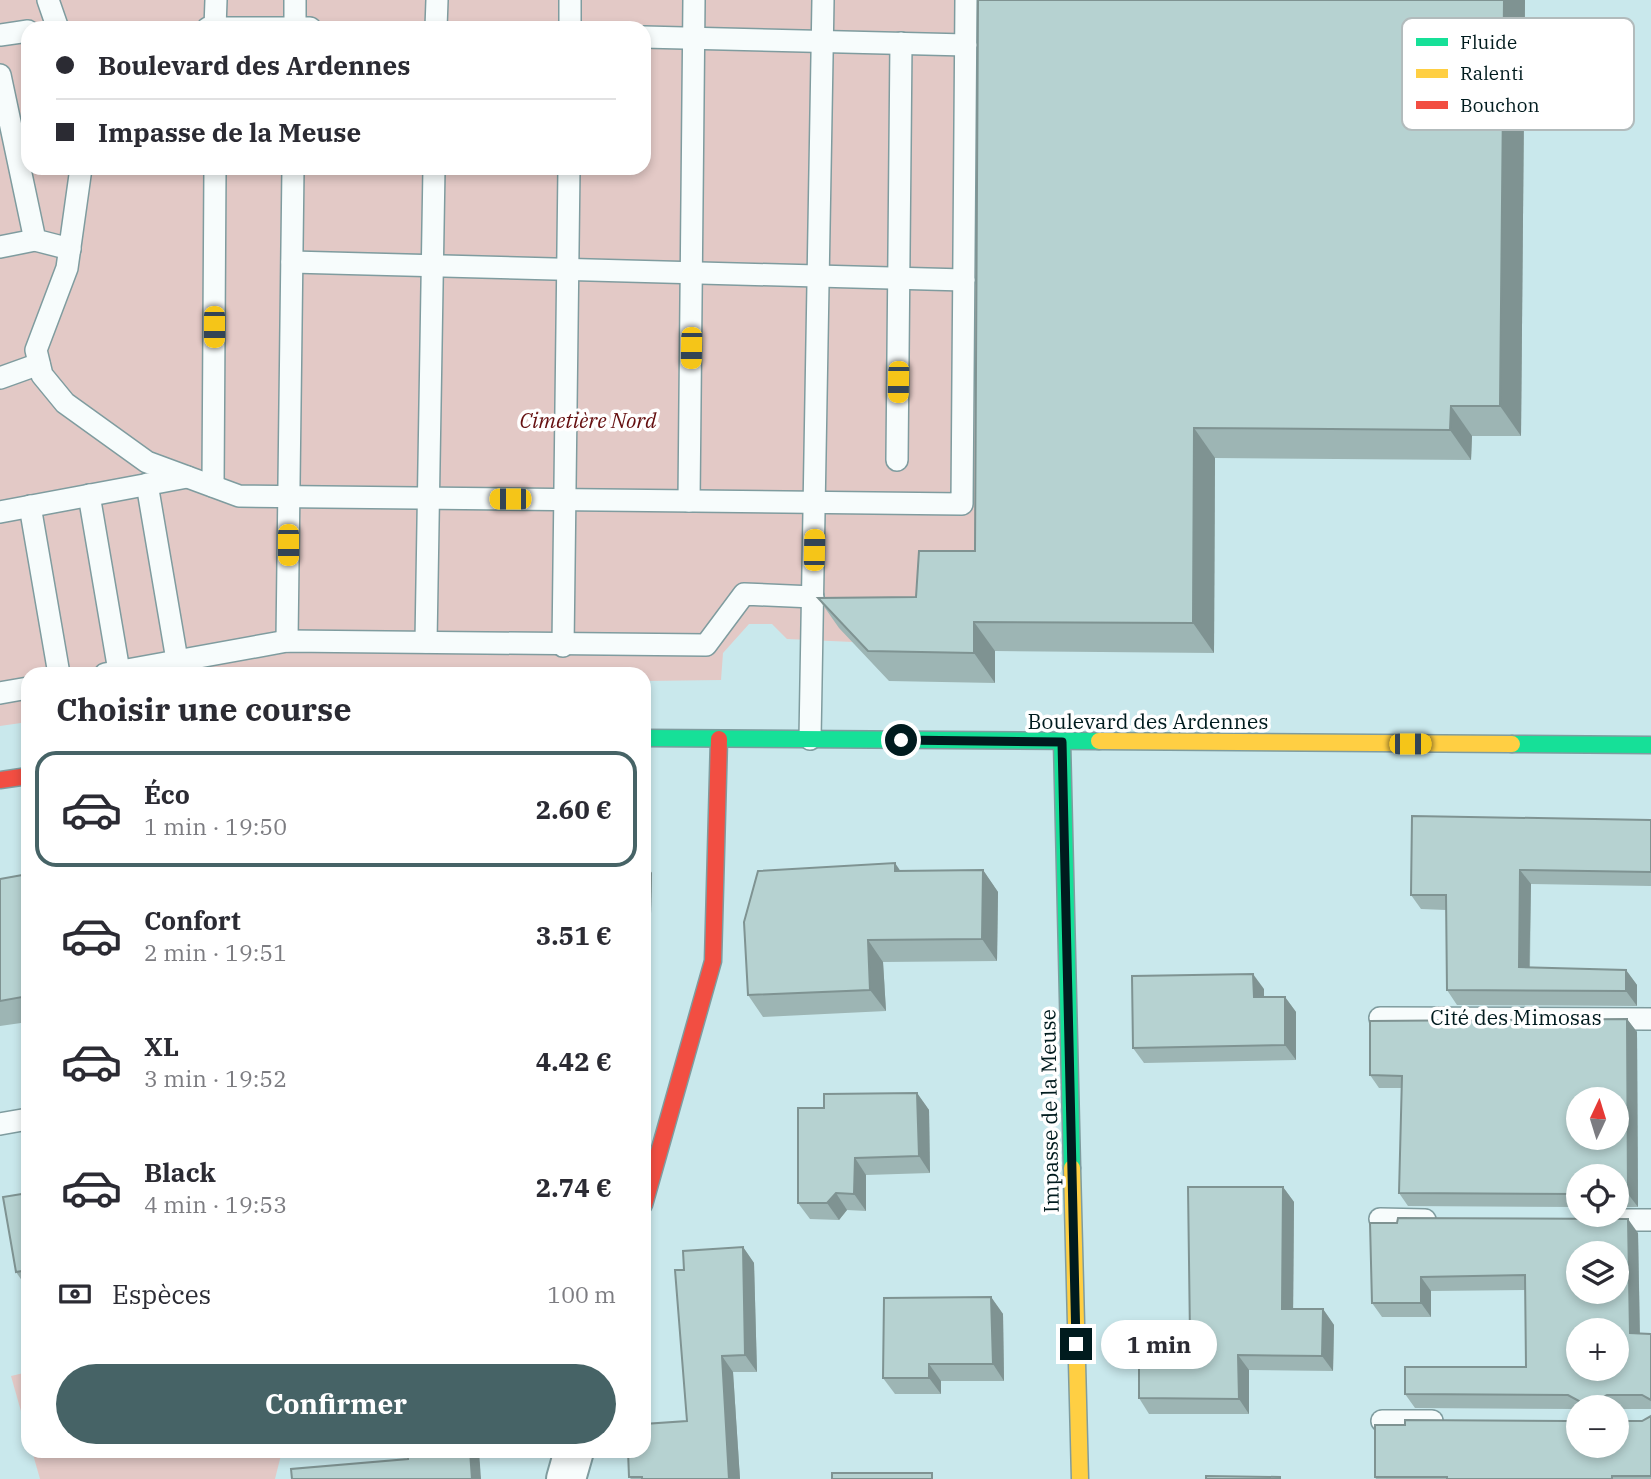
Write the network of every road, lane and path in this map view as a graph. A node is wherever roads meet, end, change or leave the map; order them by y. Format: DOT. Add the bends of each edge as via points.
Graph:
graph roads {
  1 [pos="48,0"];
  2 [pos="216,0"];
  3 [pos="295,0"];
  4 [pos="437,0"];
  5 [pos="570,0"];
  6 [pos="694,0"];
  7 [pos="823,0"];
  8 [pos="966,0"];
  9 [pos="53,21"];
  10 [pos="214,21"];
  11 [pos="295,21"];
  12 [pos="436,21"];
  13 [pos="570,21"];
  14 [pos="21,32"];
  15 [pos="0,35"];
  16 [pos="651,37"];
  17 [pos="694,38"];
  18 [pos="822,41"];
  19 [pos="901,43"];
  20 [pos="966,45"];
  21 [pos="0,75"];
  22 [pos="21,174"];
  23 [pos="21,175"];
  24 [pos="80,175"];
  25 [pos="215,175"];
  26 [pos="293,175"];
  27 [pos="434,175"];
  28 [pos="569,175"];
  29 [pos="35,240"];
  30 [pos="0,247"];
  31 [pos="70,249"];
  32 [pos="292,262"];
  33 [pos="433,265"];
  34 [pos="568,269"];
  35 [pos="692,271"];
  36 [pos="818,275"];
  37 [pos="899,278"];
  38 [pos="964,280"];
  39 [pos="39,364"];
  40 [pos="0,378"];
  41 [pos="897,460"];
  42 [pos="187,477"];
  43 [pos="147,484"];
  44 [pos="213,486"];
  45 [pos="89,495"];
  46 [pos="289,498"];
  47 [pos="429,499"];
  48 [pos="565,500"];
  49 [pos="689,501"];
  50 [pos="814,502"];
  51 [pos="30,506"];
  52 [pos="0,512"];
  53 [pos="813,597"];
  54 [pos="287,641"];
  55 [pos="426,642"];
  56 [pos="563,646"];
  57 [pos="177,660"];
  58 [pos="58,667"];
  59 [pos="111,667"];
  60 [pos="139,667"];
  61 [pos="21,689"];
  62 [pos="0,693"];
  63 [pos="651,738"];
  64 [pos="719,739"];
  65 [pos="810,739"];
  66 [pos="1062,742"];
  67 [pos="1651,745"];
  68 [pos="21,777"];
  69 [pos="0,780"];
  70 [pos="1380,1018"];
  71 [pos="1651,1019"];
  72 [pos="21,1120"];
  73 [pos="0,1124"];
  74 [pos="651,1180"];
  75 [pos="1380,1219"];
  76 [pos="1447,1220"];
  77 [pos="1629,1220"];
  78 [pos="1651,1220"];
  79 [pos="1381,1422"];
  80 [pos="1447,1422"];
  81 [pos="572,1458"];
  82 [pos="566,1479"];
  83 [pos="1080,1479"];
  1 -- 9 [label="lane"];
  2 -- 10 [label="lane"];
  3 -- 11 [label="lane"];
  4 -- 12 [label="lane"];
  5 -- 13 [label="lane"];
  6 -- 17 [label="lane"];
  7 -- 18 [label="lane"];
  8 -- 20 [label="lane"];
  14 -- 15 [label="lane"];
  16 -- 17 [label="lane"];
  17 -- 18 [label="lane"];
  17 -- 35 [label="lane"];
  18 -- 19 [label="lane"];
  18 -- 36 [label="lane"];
  19 -- 20 [label="lane"];
  19 -- 37 [label="lane"];
  20 -- 38 [label="lane"];
  21 -- 22 [label="lane"];
  23 -- 29 [label="lane"];
  24 -- 31 [label="lane"];
  25 -- 44 [label="lane"];
  26 -- 32 [label="lane"];
  27 -- 33 [label="lane"];
  28 -- 34 [label="lane"];
  29 -- 30 [label="lane"];
  29 -- 31 [label="lane"];
  31 -- 39 [label="lane" via="36,350"];
  32 -- 33 [label="lane"];
  32 -- 46 [label="lane"];
  33 -- 34 [label="lane"];
  33 -- 47 [label="lane"];
  34 -- 35 [label="lane"];
  34 -- 48 [label="lane"];
  35 -- 36 [label="lane"];
  35 -- 49 [label="lane"];
  36 -- 37 [label="lane"];
  36 -- 50 [label="lane"];
  37 -- 38 [label="lane"];
  37 -- 41 [label="lane"];
  38 -- 50 [label="lane" via="962,504"];
  39 -- 40 [label="lane"];
  39 -- 42 [label="lane" via="42,375 65,403 147,461"];
  42 -- 43 [label="lane"];
  42 -- 44 [label="lane"];
  43 -- 45 [label="lane"];
  43 -- 57 [label="lane"];
  44 -- 46 [label="lane" via="239,496"];
  45 -- 51 [label="lane"];
  45 -- 59 [label="lane"];
  46 -- 47 [label="lane"];
  46 -- 54 [label="lane"];
  47 -- 48 [label="lane"];
  47 -- 55 [label="lane"];
  48 -- 49 [label="lane"];
  48 -- 56 [label="lane"];
  49 -- 50 [label="lane"];
  50 -- 53 [label="lane"];
  51 -- 52 [label="lane"];
  51 -- 58 [label="lane"];
  53 -- 56 [label="lane" via="744,594 706,645"];
  53 -- 65 [label="lane"];
  54 -- 55 [label="lane"];
  54 -- 57 [label="lane"];
  55 -- 56 [label="lane"];
  57 -- 60 [label="lane"];
  61 -- 62 [label="lane"];
  63 -- 64 [label="street, Boulevard des Ardennes"];
  64 -- 65 [label="street, Boulevard des Ardennes"];
  64 -- 74 [label="street" via="713,961"];
  65 -- 66 [label="street, Boulevard des Ardennes"];
  66 -- 67 [label="street, Boulevard des Ardennes"];
  66 -- 83 [label="street, Impasse de la Meuse"];
  68 -- 69 [label="street"];
  70 -- 71 [label="lane, Cité des Mimosas"];
  72 -- 73 [label="lane"];
  75 -- 76 [label="lane"];
  77 -- 78 [label="lane"];
  79 -- 80 [label="lane"];
  81 -- 82 [label="street"];
}
